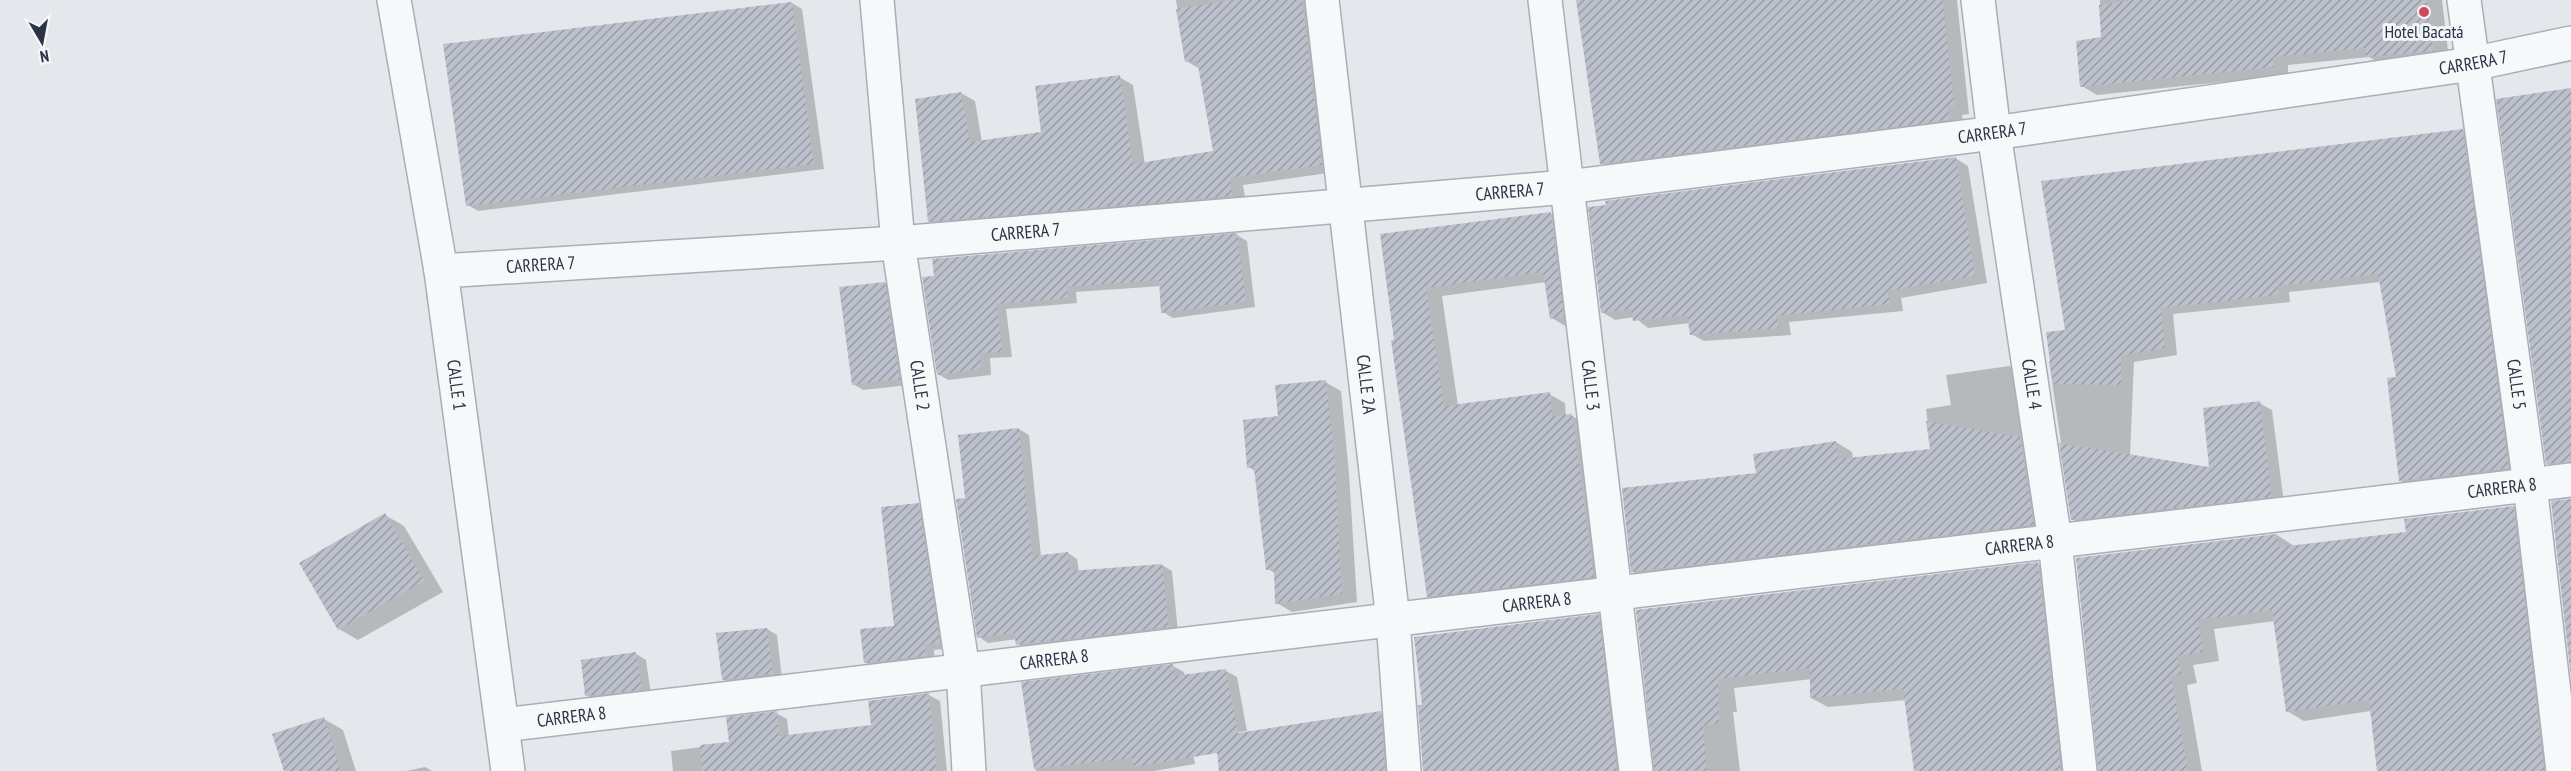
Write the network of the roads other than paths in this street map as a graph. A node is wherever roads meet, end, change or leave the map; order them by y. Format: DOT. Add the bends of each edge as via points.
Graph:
graph roads {
  1 [pos="394,0"];
  2 [pos="877,0"];
  3 [pos="1322,0"];
  4 [pos="1545,0"];
  5 [pos="1978,0"];
  6 [pos="2464,0"];
  7 [pos="2571,43"];
  8 [pos="2472,64"];
  9 [pos="1994,133"];
  10 [pos="1567,187"];
  11 [pos="1344,205"];
  12 [pos="898,243"];
  13 [pos="441,271"];
  14 [pos="2571,480"];
  15 [pos="2530,485"];
  16 [pos="2055,541"];
  17 [pos="1615,593"];
  18 [pos="1394,620"];
  19 [pos="963,670"];
  20 [pos="503,725"];
  21 [pos="508,771"];
  22 [pos="969,771"];
  23 [pos="1404,771"];
  24 [pos="1636,771"];
  25 [pos="2080,771"];
  26 [pos="2563,771"];
  1 -- 13 [label="street, CALLE 1"];
  2 -- 12 [label="street, CALLE 2"];
  3 -- 11 [label="street, CALLE 2A"];
  4 -- 10 [label="street, CALLE 3"];
  5 -- 9 [label="street, CALLE 4"];
  6 -- 8 [label="street, CALLE 5"];
  7 -- 8 [label="street, CARRERA 7"];
  8 -- 9 [label="street, CARRERA 7"];
  8 -- 15 [label="street, CALLE 5"];
  9 -- 10 [label="street, CARRERA 7"];
  9 -- 16 [label="street, CALLE 4"];
  10 -- 11 [label="street, CARRERA 7"];
  10 -- 17 [label="street, CALLE 3"];
  11 -- 12 [label="street, CARRERA 7"];
  11 -- 18 [label="street, CALLE 2A"];
  12 -- 13 [label="street, CARRERA 7"];
  12 -- 19 [label="street, CALLE 2"];
  13 -- 20 [label="street, CALLE 1"];
  14 -- 15 [label="street, CARRERA 8"];
  15 -- 16 [label="street, CARRERA 8"];
  15 -- 26 [label="street, CALLE 5"];
  16 -- 17 [label="street, CARRERA 8"];
  16 -- 25 [label="street, CALLE 4"];
  17 -- 18 [label="street, CARRERA 8"];
  17 -- 24 [label="street, CALLE 3"];
  18 -- 19 [label="street, CARRERA 8"];
  18 -- 23 [label="street, CALLE 2A"];
  19 -- 20 [label="street, CARRERA 8"];
  19 -- 22 [label="street, CALLE 2"];
  20 -- 21 [label="street, CALLE 1"];
}
